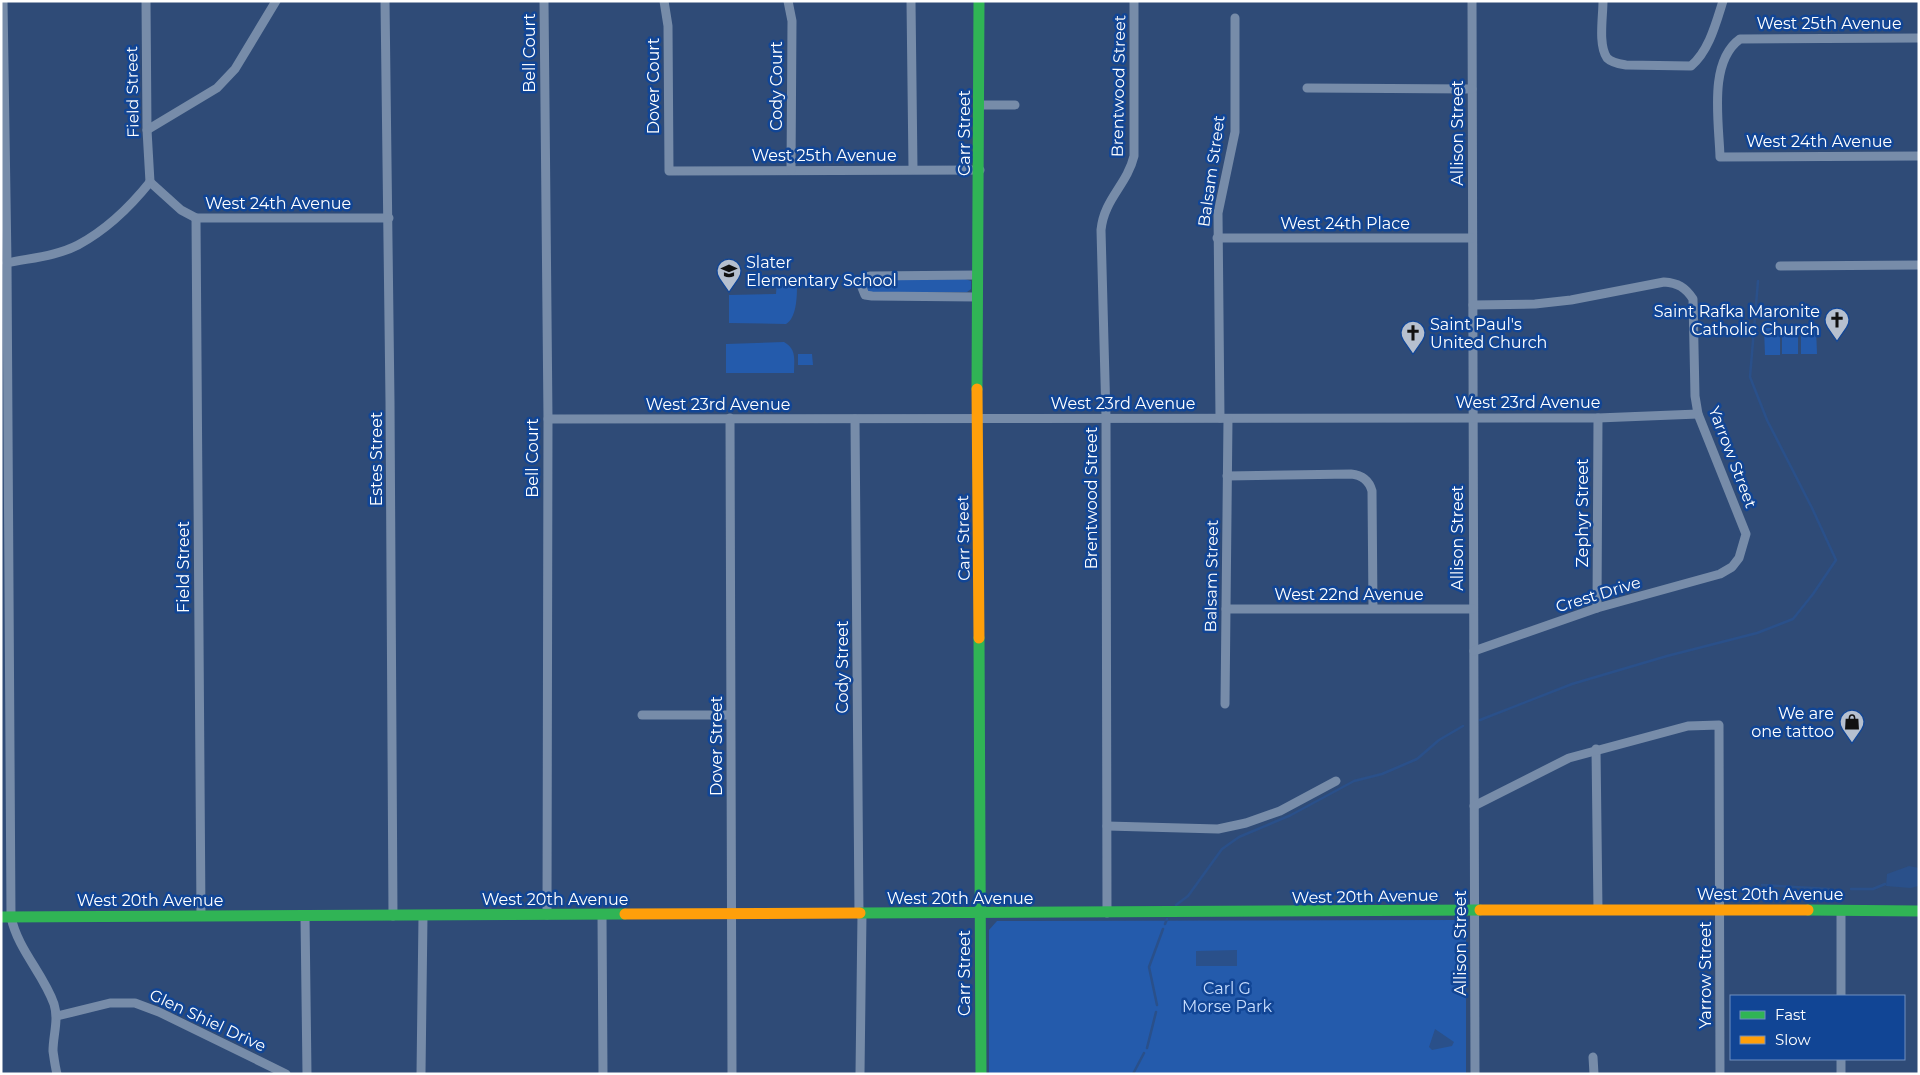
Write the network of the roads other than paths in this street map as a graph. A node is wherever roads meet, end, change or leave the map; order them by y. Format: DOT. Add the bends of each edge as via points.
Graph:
graph roads {
  1 [pos="3,1"];
  2 [pos="146,1"];
  3 [pos="276,1"];
  4 [pos="385,1"];
  5 [pos="544,1"];
  6 [pos="664,1"];
  7 [pos="788,1"];
  8 [pos="911,1"];
  9 [pos="979,1"];
  10 [pos="1134,1"];
  11 [pos="1472,1"];
  12 [pos="1604,1"];
  13 [pos="1723,1"];
  14 [pos="1234,18"];
  15 [pos="1919,38"];
  16 [pos="1306,88"];
  17 [pos="1472,89"];
  18 [pos="980,105"];
  19 [pos="1015,105"];
  20 [pos="147,130"];
  21 [pos="1720,156"];
  22 [pos="1919,156"];
  23 [pos="791,170"];
  24 [pos="913,170"];
  25 [pos="980,170"];
  26 [pos="669,171"];
  27 [pos="150,182"];
  28 [pos="196,218"];
  29 [pos="389,218"];
  30 [pos="1217,238"];
  31 [pos="1472,238"];
  32 [pos="7,264"];
  33 [pos="1919,265"];
  34 [pos="1780,266"];
  35 [pos="978,274"];
  36 [pos="978,297"];
  37 [pos="1473,305"];
  38 [pos="1698,414"];
  39 [pos="1106,417"];
  40 [pos="1472,417"];
  41 [pos="730,418"];
  42 [pos="1224,418"];
  43 [pos="1598,418"];
  44 [pos="855,419"];
  45 [pos="978,419"];
  46 [pos="548,420"];
  47 [pos="1227,476"];
  48 [pos="1732,567"];
  49 [pos="1373,608"];
  50 [pos="1597,608"];
  51 [pos="1226,609"];
  52 [pos="1473,609"];
  53 [pos="1474,651"];
  54 [pos="1225,704"];
  55 [pos="642,714"];
  56 [pos="730,715"];
  57 [pos="1596,750"];
  58 [pos="1336,780"];
  59 [pos="1474,806"];
  60 [pos="1108,826"];
  61 [pos="1720,909"];
  62 [pos="1598,910"];
  63 [pos="1475,911"];
  64 [pos="1841,911"];
  65 [pos="1919,911"];
  66 [pos="731,914"];
  67 [pos="860,914"];
  68 [pos="980,914"];
  69 [pos="1108,914"];
  70 [pos="547,915"];
  71 [pos="602,915"];
  72 [pos="201,916"];
  73 [pos="305,916"];
  74 [pos="393,916"];
  75 [pos="423,916"];
  76 [pos="6,917"];
  77 [pos="1841,995"];
  78 [pos="57,1016"];
  79 [pos="1593,1057"];
  80 [pos="1841,1060"];
  81 [pos="57,1074"];
  82 [pos="286,1074"];
  83 [pos="307,1074"];
  84 [pos="421,1074"];
  85 [pos="603,1074"];
  86 [pos="732,1074"];
  87 [pos="860,1074"];
  88 [pos="981,1074"];
  89 [pos="1475,1074"];
  90 [pos="1594,1074"];
  91 [pos="1720,1074"];
  92 [pos="1841,1074"];
  1 -- 32 [label="street"];
  2 -- 20 [label="street, Field Street"];
  3 -- 20 [label="street" via="235,69 217,88"];
  4 -- 29 [label="street, Estes Street"];
  5 -- 46 [label="street, Bell Court"];
  6 -- 26 [label="street, Dover Court" via="668,26"];
  7 -- 23 [label="street, Cody Court" via="792,21"];
  8 -- 24 [label="street"];
  9 -- 18 [label="street, Carr Street"];
  10 -- 39 [label="street, Brentwood Street" via="1134,156 1126,177 1105,210 1101,230"];
  11 -- 17 [label="street, Allison Street"];
  12 -- 13 [label="street" via="1603,45 1608,58 1626,65 1691,66 1704,50"];
  14 -- 30 [label="street, Balsam Street" via="1235,132 1220,197"];
  15 -- 21 [label="street, West 25th Avenue" via="1740,39 1730,48 1720,71"];
  16 -- 17 [label="street"];
  17 -- 31 [label="street, Allison Street"];
  18 -- 19 [label="street"];
  18 -- 25 [label="street, Carr Street"];
  20 -- 27 [label="street, Field Street"];
  21 -- 22 [label="street, West 24th Avenue"];
  23 -- 24 [label="street, West 25th Avenue"];
  23 -- 26 [label="street, West 25th Avenue"];
  24 -- 25 [label="street, West 25th Avenue"];
  25 -- 35 [label="street, Carr Street"];
  27 -- 28 [label="street, West 24th Avenue" via="181,210"];
  27 -- 32 [label="street" via="130,207 78,245"];
  28 -- 29 [label="street, West 24th Avenue"];
  28 -- 72 [label="street, Field Street"];
  29 -- 74 [label="street, Estes Street"];
  30 -- 31 [label="street, West 24th Place"];
  30 -- 42 [label="street, Balsam Street"];
  31 -- 37 [label="street, Allison Street"];
  32 -- 76 [label="street"];
  33 -- 34 [label="street"];
  35 -- 36 [label="street, Carr Street"];
  35 -- 36 [label="street" via="866,276 861,285 865,295 872,296"];
  36 -- 45 [label="street, Carr Street"];
  37 -- 38 [label="street, Yarrow Street" via="1571,300 1674,282 1684,287 1693,299"];
  37 -- 40 [label="street, Allison Street"];
  38 -- 43 [label="street, West 23rd Avenue"];
  38 -- 48 [label="street, Yarrow Street" via="1746,534 1742,552"];
  39 -- 42 [label="street, West 23rd Avenue"];
  39 -- 45 [label="street, West 23rd Avenue"];
  39 -- 60 [label="street, Brentwood Street"];
  40 -- 42 [label="street, West 23rd Avenue"];
  40 -- 43 [label="street, West 23rd Avenue"];
  40 -- 52 [label="street, Allison Street"];
  41 -- 44 [label="street, West 23rd Avenue"];
  41 -- 46 [label="street, West 23rd Avenue"];
  41 -- 56 [label="street, Dover Street"];
  42 -- 47 [label="street, Balsam Street"];
  43 -- 50 [label="street, Zephyr Street"];
  44 -- 45 [label="street, West 23rd Avenue"];
  44 -- 67 [label="street, Cody Street"];
  45 -- 68 [label="street, Carr Street"];
  46 -- 70 [label="street, Bell Court"];
  47 -- 49 [label="street" via="1358,475 1370,483"];
  47 -- 51 [label="street, Balsam Street"];
  48 -- 50 [label="street, Crest Drive" via="1720,574"];
  49 -- 51 [label="street, West 22nd Avenue"];
  49 -- 52 [label="street, West 22nd Avenue"];
  50 -- 53 [label="street, Crest Drive"];
  51 -- 54 [label="street, Balsam Street"];
  52 -- 53 [label="street, Allison Street"];
  53 -- 59 [label="street, Allison Street"];
  55 -- 56 [label="street"];
  56 -- 66 [label="street, Dover Street"];
  57 -- 59 [label="street" via="1569,758"];
  57 -- 61 [label="street, Yarrow Street" via="1688,726 1719,725"];
  57 -- 62 [label="street"];
  58 -- 60 [label="street" via="1280,811 1218,829"];
  59 -- 63 [label="street, Allison Street"];
  60 -- 69 [label="street, Brentwood Street"];
  61 -- 62 [label="street, West 20th Avenue"];
  61 -- 64 [label="street, West 20th Avenue"];
  61 -- 91 [label="street, Yarrow Street"];
  62 -- 63 [label="street, West 20th Avenue"];
  63 -- 69 [label="street, West 20th Avenue"];
  63 -- 89 [label="street, Allison Street"];
  64 -- 65 [label="street, West 20th Avenue"];
  64 -- 77 [label="street"];
  66 -- 67 [label="street, West 20th Avenue"];
  66 -- 71 [label="street, West 20th Avenue"];
  66 -- 86 [label="street, Dover Street"];
  67 -- 68 [label="street, West 20th Avenue"];
  67 -- 87 [label="street, Cody Street"];
  68 -- 69 [label="street, West 20th Avenue"];
  68 -- 88 [label="street, Carr Street"];
  70 -- 71 [label="street, West 20th Avenue"];
  70 -- 75 [label="street, West 20th Avenue"];
  71 -- 85 [label="street"];
  72 -- 73 [label="street, West 20th Avenue"];
  72 -- 76 [label="street, West 20th Avenue"];
  73 -- 74 [label="street, West 20th Avenue"];
  73 -- 83 [label="street"];
  74 -- 75 [label="street, West 20th Avenue"];
  75 -- 84 [label="street"];
  76 -- 78 [label="street" via="50,994"];
  78 -- 81 [label="street" via="53,1050"];
  78 -- 82 [label="street, Glen Shiel Drive" via="110,1003 135,1003"];
  79 -- 90 [label="street"];
  80 -- 92 [label="street"];
}
